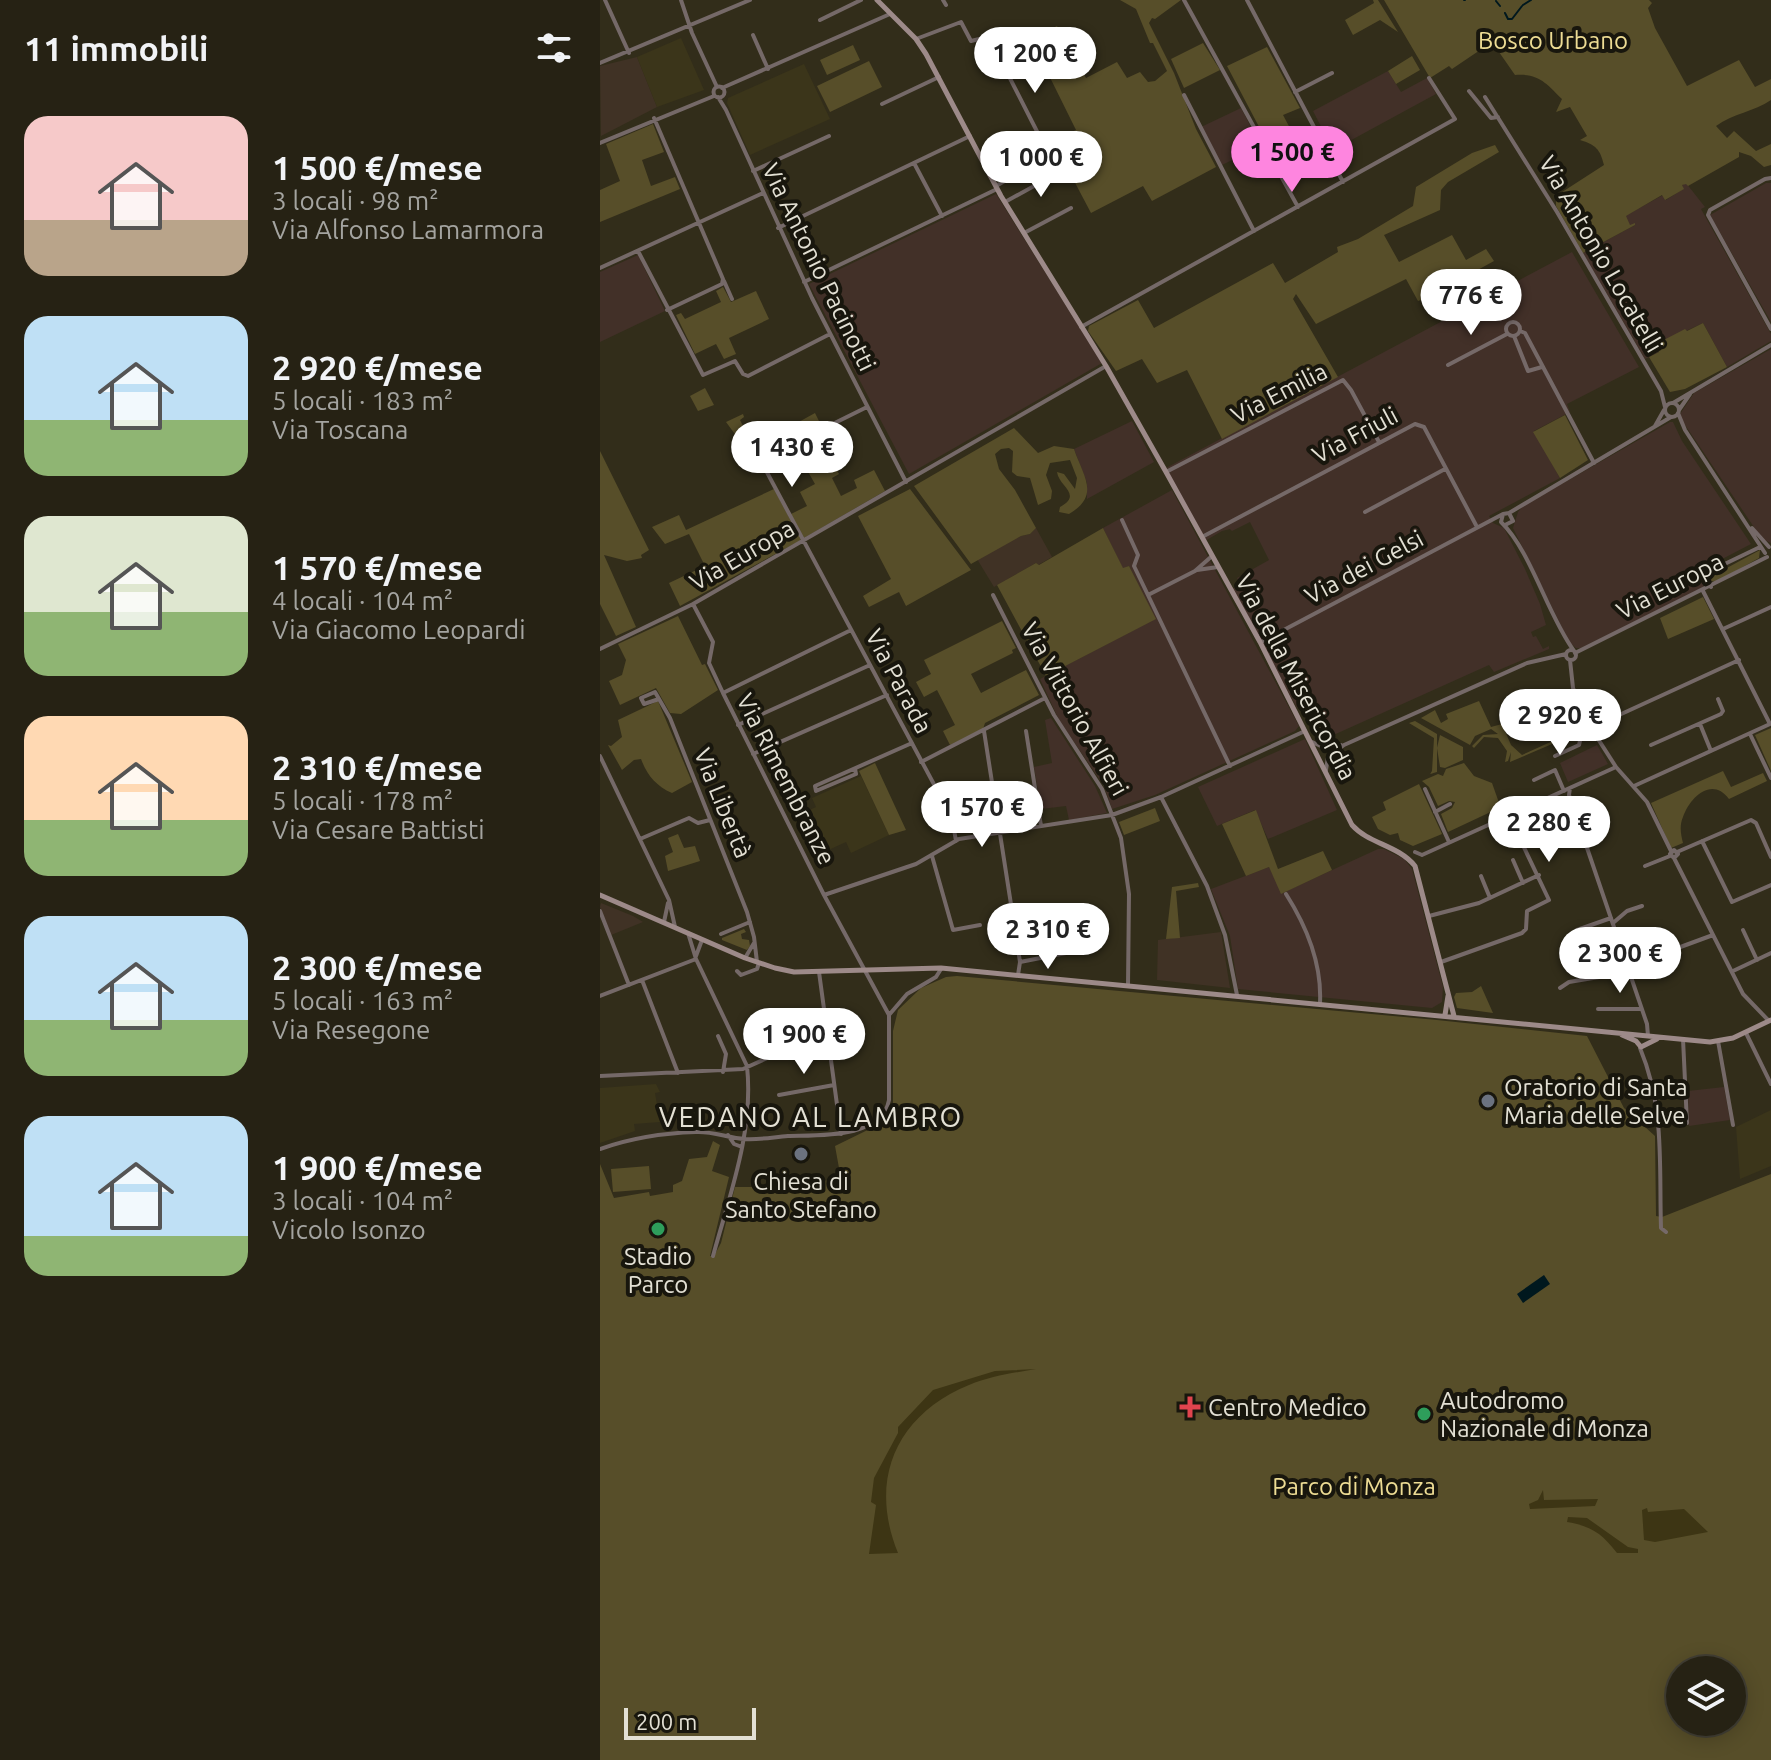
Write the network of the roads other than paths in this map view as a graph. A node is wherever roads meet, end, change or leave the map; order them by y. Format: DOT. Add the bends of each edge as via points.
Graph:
graph roads {
  1 [pos="605,0"];
  2 [pos="681,0"];
  3 [pos="750,0"];
  4 [pos="861,0"];
  5 [pos="877,0"];
  6 [pos="1184,0"];
  7 [pos="1247,0"];
  8 [pos="890,14"];
  9 [pos="820,20"];
  10 [pos="689,27"];
  11 [pos="753,35"];
  12 [pos="916,39"];
  13 [pos="629,53"];
  14 [pos="600,63"];
  15 [pos="768,69"];
  16 [pos="1332,73"];
  17 [pos="939,77"];
  18 [pos="1429,78"];
  19 [pos="1469,91"];
  20 [pos="1295,92"];
  21 [pos="719,93"];
  22 [pos="1184,95"];
  23 [pos="1485,97"];
  24 [pos="882,104"];
  25 [pos="1498,117"];
  26 [pos="654,118"];
  27 [pos="829,136"];
  28 [pos="970,136"];
  29 [pos="600,143"];
  30 [pos="914,163"];
  31 [pos="1063,170"];
  32 [pos="753,171"];
  33 [pos="1771,178"];
  34 [pos="1343,182"];
  35 [pos="997,187"];
  36 [pos="763,193"];
  37 [pos="1005,202"];
  38 [pos="1298,207"];
  39 [pos="1071,208"];
  40 [pos="942,216"];
  41 [pos="698,222"];
  42 [pos="778,228"];
  43 [pos="1254,231"];
  44 [pos="1024,233"];
  45 [pos="638,251"];
  46 [pos="600,268"];
  47 [pos="723,279"];
  48 [pos="804,282"];
  49 [pos="732,299"];
  50 [pos="667,310"];
  51 [pos="1081,327"];
  52 [pos="1771,329"];
  53 [pos="1520,331"];
  54 [pos="830,334"];
  55 [pos="1507,334"];
  56 [pos="1514,336"];
  57 [pos="1771,345"];
  58 [pos="1448,365"];
  59 [pos="1106,366"];
  60 [pos="1542,367"];
  61 [pos="1661,391"];
  62 [pos="1691,392"];
  63 [pos="1672,402"];
  64 [pos="867,407"];
  65 [pos="1665,408"];
  66 [pos="1678,411"];
  67 [pos="1672,417"];
  68 [pos="1653,428"];
  69 [pos="1685,430"];
  70 [pos="1379,442"];
  71 [pos="755,450"];
  72 [pos="760,460"];
  73 [pos="1594,463"];
  74 [pos="1445,469"];
  75 [pos="1166,472"];
  76 [pos="906,482"];
  77 [pos="1520,505"];
  78 [pos="1365,512"];
  79 [pos="1506,514"];
  80 [pos="1743,518"];
  81 [pos="1122,520"];
  82 [pos="1513,521"];
  83 [pos="1485,523"];
  84 [pos="1503,523"];
  85 [pos="1477,527"];
  86 [pos="1202,537"];
  87 [pos="1756,539"];
  88 [pos="803,541"];
  89 [pos="1519,547"];
  90 [pos="1760,547"];
  91 [pos="1770,547"];
  92 [pos="1754,550"];
  93 [pos="1212,556"];
  94 [pos="1769,557"];
  95 [pos="1218,567"];
  96 [pos="1195,571"];
  97 [pos="1711,587"];
  98 [pos="1703,591"];
  99 [pos="993,595"];
  100 [pos="1148,595"];
  101 [pos="693,604"];
  102 [pos="1771,607"];
  103 [pos="1723,629"];
  104 [pos="851,630"];
  105 [pos="1260,642"];
  106 [pos="600,649"];
  107 [pos="1571,655"];
  108 [pos="1739,660"];
  109 [pos="870,665"];
  110 [pos="723,693"];
  111 [pos="887,695"];
  112 [pos="1045,698"];
  113 [pos="659,699"];
  114 [pos="1718,699"];
  115 [pos="1699,724"];
  116 [pos="1770,724"];
  117 [pos="738,725"];
  118 [pos="1591,728"];
  119 [pos="984,731"];
  120 [pos="1026,731"];
  121 [pos="1305,731"];
  122 [pos="1750,734"];
  123 [pos="1311,741"];
  124 [pos="912,743"];
  125 [pos="1344,745"];
  126 [pos="1651,745"];
  127 [pos="1329,747"];
  128 [pos="1711,751"];
  129 [pos="1333,753"];
  130 [pos="753,754"];
  131 [pos="600,756"];
  132 [pos="1318,756"];
  133 [pos="1555,756"];
  134 [pos="921,762"];
  135 [pos="1230,766"];
  136 [pos="1616,767"];
  137 [pos="855,769"];
  138 [pos="1326,774"];
  139 [pos="1771,778"];
  140 [pos="1534,780"];
  141 [pos="1634,786"];
  142 [pos="1425,789"];
  143 [pos="1567,789"];
  144 [pos="1161,797"];
  145 [pos="1450,804"];
  146 [pos="1435,812"];
  147 [pos="1112,815"];
  148 [pos="1509,816"];
  149 [pos="710,820"];
  150 [pos="1041,826"];
  151 [pos="1000,832"];
  152 [pos="1771,838"];
  153 [pos="640,840"];
  154 [pos="956,841"];
  155 [pos="1702,841"];
  156 [pos="1764,841"];
  157 [pos="1449,842"];
  158 [pos="1415,852"];
  159 [pos="1673,854"];
  160 [pos="932,856"];
  161 [pos="1771,857"];
  162 [pos="1513,860"];
  163 [pos="1645,866"];
  164 [pos="1539,875"];
  165 [pos="1481,876"];
  166 [pos="1523,883"];
  167 [pos="1771,885"];
  168 [pos="1286,894"];
  169 [pos="600,895"];
  170 [pos="824,895"];
  171 [pos="1490,898"];
  172 [pos="669,900"];
  173 [pos="1642,906"];
  174 [pos="600,911"];
  175 [pos="1429,916"];
  176 [pos="1612,921"];
  177 [pos="664,922"];
  178 [pos="750,922"];
  179 [pos="980,925"];
  180 [pos="675,927"];
  181 [pos="1577,930"];
  182 [pos="1743,930"];
  183 [pos="688,933"];
  184 [pos="721,934"];
  185 [pos="1713,935"];
  186 [pos="754,937"];
  187 [pos="702,940"];
  188 [pos="1071,952"];
  189 [pos="1771,953"];
  190 [pos="745,958"];
  191 [pos="696,959"];
  192 [pos="1757,960"];
  193 [pos="1020,962"];
  194 [pos="1441,962"];
  195 [pos="758,963"];
  196 [pos="1628,967"];
  197 [pos="875,968"];
  198 [pos="941,968"];
  199 [pos="862,969"];
  200 [pos="737,971"];
  201 [pos="819,972"];
  202 [pos="1733,972"];
  203 [pos="1018,975"];
  204 [pos="642,980"];
  205 [pos="629,985"];
  206 [pos="1128,985"];
  207 [pos="875,987"];
  208 [pos="1560,988"];
  209 [pos="1449,992"];
  210 [pos="1237,995"];
  211 [pos="600,996"];
  212 [pos="1446,1002"];
  213 [pos="1320,1003"];
  214 [pos="1598,1009"];
  215 [pos="1642,1009"];
  216 [pos="1434,1013"];
  217 [pos="889,1015"];
  218 [pos="1445,1015"];
  219 [pos="1454,1016"];
  220 [pos="1770,1021"];
  221 [pos="827,1031"];
  222 [pos="1746,1033"];
  223 [pos="718,1036"];
  224 [pos="1683,1039"];
  225 [pos="1643,1040"];
  226 [pos="1718,1041"];
  227 [pos="747,1066"];
  228 [pos="723,1072"];
  229 [pos="678,1073"];
  230 [pos="600,1076"];
  231 [pos="1771,1083"];
  232 [pos="834,1085"];
  233 [pos="779,1095"];
  234 [pos="1687,1123"];
  235 [pos="1733,1125"];
  236 [pos="841,1134"];
  237 [pos="728,1135"];
  238 [pos="745,1139"];
  239 [pos="742,1147"];
  240 [pos="600,1149"];
  241 [pos="1666,1232"];
  242 [pos="713,1256"];
  1 -- 13 [label="street"];
  2 -- 10 [label="street, Via Antonio Pacinotti"];
  3 -- 10 [label="street"];
  4 -- 9 [label="street"];
  5 -- 8 [label="street, Via della Misericordia"];
  6 -- 38 [label="street"];
  7 -- 20 [label="street"];
  8 -- 12 [label="street, Via della Misericordia"];
  8 -- 15 [label="street"];
  10 -- 13 [label="street"];
  10 -- 21 [label="street, Via Antonio Pacinotti"];
  11 -- 15 [label="street"];
  12 -- 17 [label="street, Via della Misericordia"];
  12 -- 35 [label="street" via="961,22 971,41 988,37 1048,151 1047,158"];
  13 -- 14 [label="street"];
  15 -- 21 [label="street"];
  16 -- 20 [label="street"];
  17 -- 24 [label="street"];
  17 -- 28 [label="street, Via della Misericordia"];
  18 -- 34 [label="street" via="1455,119"];
  19 -- 25 [label="street" via="1491,118"];
  20 -- 34 [label="street"];
  21 -- 26 [label="street"];
  21 -- 32 [label="street, Via Antonio Pacinotti"];
  22 -- 43 [label="street"];
  23 -- 25 [label="street"];
  25 -- 61 [label="street, Via Antonio Locatelli"];
  26 -- 29 [label="street"];
  26 -- 41 [label="street"];
  27 -- 32 [label="street"];
  28 -- 30 [label="street"];
  28 -- 35 [label="street, Via della Misericordia"];
  30 -- 40 [label="street"];
  30 -- 42 [label="street"];
  31 -- 37 [label="street"];
  32 -- 36 [label="street, Via Antonio Pacinotti"];
  33 -- 52 [label="street" via="1708,215"];
  34 -- 38 [label="street"];
  35 -- 37 [label="street, Via della Misericordia"];
  35 -- 40 [label="street"];
  36 -- 41 [label="street"];
  36 -- 42 [label="street, Via Antonio Pacinotti"];
  37 -- 44 [label="street, Via della Misericordia"];
  38 -- 43 [label="street"];
  39 -- 44 [label="street"];
  40 -- 48 [label="street"];
  41 -- 45 [label="street"];
  41 -- 47 [label="street"];
  42 -- 48 [label="street, Via Antonio Pacinotti"];
  43 -- 51 [label="street"];
  44 -- 51 [label="street, Via della Misericordia"];
  45 -- 46 [label="street"];
  45 -- 50 [label="street"];
  47 -- 49 [label="street"];
  47 -- 50 [label="street"];
  48 -- 54 [label="street, Via Antonio Pacinotti"];
  50 -- 54 [label="street" via="703,375 735,361 745,376"];
  51 -- 59 [label="street, Via della Misericordia"];
  53 -- 55 [label="street" via="1518,323 1509,322"];
  53 -- 56 [label="street"];
  53 -- 60 [label="street"];
  54 -- 64 [label="street, Via Antonio Pacinotti"];
  55 -- 56 [label="street"];
  55 -- 58 [label="street"];
  56 -- 60 [label="street" via="1528,371"];
  57 -- 62 [label="street"];
  59 -- 75 [label="street, Via della Misericordia"];
  59 -- 76 [label="street, Via Europa"];
  60 -- 73 [label="street"];
  61 -- 63 [label="street, Via Antonio Locatelli"];
  61 -- 65 [label="street, Via Antonio Locatelli"];
  62 -- 63 [label="street"];
  62 -- 66 [label="street"];
  63 -- 65 [label="street"];
  63 -- 66 [label="street, Via Antonio Locatelli"];
  64 -- 72 [label="street"];
  64 -- 76 [label="street, Via Antonio Pacinotti"];
  65 -- 67 [label="street"];
  65 -- 68 [label="street"];
  66 -- 67 [label="street"];
  66 -- 69 [label="street, Via Antonio Locatelli"];
  67 -- 68 [label="street"];
  67 -- 69 [label="street"];
  68 -- 73 [label="street"];
  69 -- 80 [label="street"];
  70 -- 74 [label="street, Via Friuli" via="1420,424"];
  70 -- 75 [label="street, Via Emilia" via="1343,380"];
  70 -- 86 [label="street, Via Friuli"];
  71 -- 72 [label="street, Via Parada"];
  72 -- 88 [label="street, Via Parada"];
  73 -- 77 [label="street"];
  74 -- 78 [label="street"];
  74 -- 85 [label="street, Via Friuli"];
  75 -- 86 [label="street, Via della Misericordia"];
  76 -- 88 [label="street, Via Europa"];
  77 -- 79 [label="street, Via dei Gelsi"];
  77 -- 82 [label="street"];
  79 -- 82 [label="street"];
  79 -- 83 [label="street, Via dei Gelsi"];
  79 -- 84 [label="street"];
  80 -- 87 [label="street"];
  80 -- 91 [label="street"];
  81 -- 100 [label="street"];
  82 -- 84 [label="street"];
  82 -- 89 [label="street"];
  83 -- 84 [label="street"];
  83 -- 85 [label="street, Via dei Gelsi"];
  84 -- 89 [label="street"];
  85 -- 105 [label="street, Via dei Gelsi"];
  86 -- 93 [label="street, Via della Misericordia"];
  87 -- 90 [label="street"];
  87 -- 92 [label="street"];
  88 -- 101 [label="street, Via Europa"];
  88 -- 104 [label="street, Via Parada"];
  89 -- 107 [label="street"];
  90 -- 92 [label="street"];
  90 -- 94 [label="street"];
  91 -- 94 [label="street"];
  92 -- 97 [label="street" via="1708,572"];
  93 -- 95 [label="street, Via della Misericordia"];
  93 -- 96 [label="street"];
  94 -- 97 [label="street, Via Europa"];
  95 -- 96 [label="street"];
  95 -- 105 [label="street, Via della Misericordia"];
  96 -- 100 [label="street"];
  97 -- 98 [label="street, Via Europa"];
  98 -- 103 [label="street"];
  98 -- 107 [label="street, Via Europa"];
  99 -- 112 [label="street, Via Vittorio Alfieri"];
  100 -- 135 [label="street"];
  101 -- 106 [label="street, Via Europa"];
  101 -- 110 [label="street, Via Rimembranze" via="713,642 709,663"];
  102 -- 103 [label="street"];
  103 -- 108 [label="street"];
  104 -- 109 [label="street, Via Parada"];
  104 -- 110 [label="street"];
  105 -- 121 [label="street, Via della Misericordia"];
  107 -- 118 [label="street" via="1573,688"];
  107 -- 125 [label="street" via="1527,663"];
  108 -- 116 [label="street"];
  108 -- 118 [label="street"];
  109 -- 111 [label="street, Via Parada"];
  109 -- 117 [label="street"];
  110 -- 117 [label="street, Via Rimembranze"];
  111 -- 124 [label="street, Via Parada"];
  111 -- 130 [label="street"];
  112 -- 119 [label="street"];
  112 -- 147 [label="street, Via Vittorio Alfieri" via="1102,789"];
  113 -- 149 [label="street, Via Libertà"];
  114 -- 115 [label="street" via="1722,713"];
  115 -- 126 [label="street"];
  115 -- 128 [label="street"];
  116 -- 122 [label="street"];
  117 -- 130 [label="street, Via Rimembranze"];
  118 -- 133 [label="street" via="1582,732 1579,745"];
  118 -- 136 [label="street"];
  119 -- 134 [label="street"];
  119 -- 151 [label="street"];
  120 -- 150 [label="street"];
  121 -- 123 [label="street, Via della Misericordia"];
  121 -- 135 [label="street"];
  122 -- 128 [label="street"];
  122 -- 139 [label="street"];
  123 -- 127 [label="street"];
  123 -- 132 [label="street, Via della Misericordia"];
  124 -- 134 [label="street, Via Parada"];
  124 -- 137 [label="street"];
  125 -- 127 [label="street"];
  125 -- 129 [label="street"];
  127 -- 132 [label="street"];
  128 -- 141 [label="street"];
  129 -- 132 [label="street"];
  129 -- 138 [label="street"];
  130 -- 170 [label="street, Via Rimembranze"];
  131 -- 153 [label="street"];
  132 -- 138 [label="street, Via della Misericordia"];
  134 -- 154 [label="street, Via Parada" via="952,818"];
  135 -- 144 [label="street"];
  136 -- 141 [label="street"];
  136 -- 143 [label="street"];
  137 -- 137 [label="street" via="815,786 816,791 856,774"];
  138 -- 175 [label="street, Via della Misericordia" via="1358,832 1412,862"];
  140 -- 143 [label="street" via="1555,770"];
  141 -- 159 [label="street"];
  142 -- 146 [label="street"];
  143 -- 148 [label="street"];
  143 -- 176 [label="street"];
  144 -- 147 [label="street"];
  144 -- 210 [label="street" via="1221,922"];
  145 -- 146 [label="street"];
  146 -- 157 [label="street"];
  147 -- 150 [label="street"];
  147 -- 206 [label="street, Via Vittorio Alfieri" via="1128,881"];
  148 -- 157 [label="street"];
  148 -- 164 [label="street"];
  149 -- 153 [label="street" via="703,824 689,818"];
  149 -- 178 [label="street, Via Libertà"];
  150 -- 151 [label="street"];
  151 -- 154 [label="street"];
  151 -- 193 [label="street"];
  152 -- 156 [label="street"];
  153 -- 172 [label="street"];
  154 -- 160 [label="street"];
  155 -- 156 [label="street" via="1754,821"];
  155 -- 159 [label="street"];
  155 -- 167 [label="street" via="1732,902"];
  156 -- 161 [label="street"];
  157 -- 158 [label="street" via="1422,855"];
  159 -- 163 [label="street"];
  159 -- 185 [label="street"];
  160 -- 170 [label="street"];
  160 -- 179 [label="street" via="953,930"];
  162 -- 166 [label="street"];
  164 -- 166 [label="street"];
  164 -- 194 [label="street" via="1549,900 1527,911 1524,932"];
  165 -- 171 [label="street"];
  166 -- 171 [label="street"];
  168 -- 213 [label="street" via="1305,924 1321,981"];
  169 -- 177 [label="street"];
  170 -- 199 [label="street, Via Rimembranze"];
  171 -- 175 [label="street"];
  172 -- 177 [label="street"];
  172 -- 180 [label="street"];
  173 -- 176 [label="street"];
  174 -- 205 [label="street"];
  175 -- 194 [label="street, Via della Misericordia"];
  176 -- 181 [label="street"];
  176 -- 196 [label="street"];
  177 -- 180 [label="street"];
  178 -- 184 [label="street"];
  178 -- 186 [label="street, Via Libertà"];
  180 -- 183 [label="street"];
  182 -- 192 [label="street"];
  183 -- 187 [label="street"];
  183 -- 191 [label="street"];
  185 -- 196 [label="street"];
  185 -- 202 [label="street"];
  186 -- 190 [label="street"];
  186 -- 195 [label="street, Via Libertà"];
  187 -- 190 [label="street"];
  187 -- 191 [label="street"];
  188 -- 193 [label="street"];
  189 -- 192 [label="street"];
  190 -- 195 [label="street"];
  191 -- 204 [label="street"];
  191 -- 227 [label="street"];
  192 -- 202 [label="street"];
  193 -- 203 [label="street"];
  194 -- 209 [label="street, Via della Misericordia"];
  195 -- 200 [label="street" via="750,972"];
  195 -- 201 [label="street"];
  196 -- 208 [label="street"];
  196 -- 215 [label="street"];
  197 -- 198 [label="street"];
  197 -- 199 [label="street"];
  197 -- 207 [label="street"];
  198 -- 203 [label="street"];
  198 -- 217 [label="street"];
  199 -- 201 [label="street"];
  199 -- 207 [label="street, Via Rimembranze"];
  201 -- 221 [label="street"];
  202 -- 220 [label="street" via="1748,1001"];
  203 -- 206 [label="street"];
  204 -- 205 [label="street"];
  204 -- 229 [label="street"];
  205 -- 211 [label="street"];
  206 -- 210 [label="street"];
  207 -- 217 [label="street, Via Rimembranze"];
  209 -- 212 [label="street"];
  209 -- 219 [label="street, Via della Misericordia"];
  210 -- 213 [label="street"];
  212 -- 216 [label="street"];
  212 -- 218 [label="street"];
  213 -- 216 [label="street"];
  214 -- 215 [label="street"];
  215 -- 225 [label="street" via="1647,1024"];
  216 -- 218 [label="street"];
  217 -- 236 [label="street" via="887,1110 876,1122"];
  218 -- 219 [label="street"];
  219 -- 225 [label="street"];
  220 -- 222 [label="street"];
  221 -- 227 [label="street"];
  221 -- 232 [label="street"];
  222 -- 226 [label="street"];
  222 -- 231 [label="street"];
  223 -- 228 [label="street" via="726,1054"];
  224 -- 225 [label="street"];
  224 -- 226 [label="street"];
  224 -- 234 [label="street"];
  225 -- 241 [label="street" via="1660,1125 1661,1228"];
  226 -- 235 [label="street"];
  227 -- 228 [label="street"];
  227 -- 238 [label="street"];
  228 -- 229 [label="street"];
  229 -- 230 [label="street"];
  232 -- 233 [label="street"];
  232 -- 236 [label="street"];
  236 -- 238 [label="street"];
  237 -- 238 [label="street"];
  237 -- 239 [label="street"];
  237 -- 240 [label="street" via="689,1132"];
  238 -- 239 [label="street"];
  239 -- 242 [label="street"];
}
